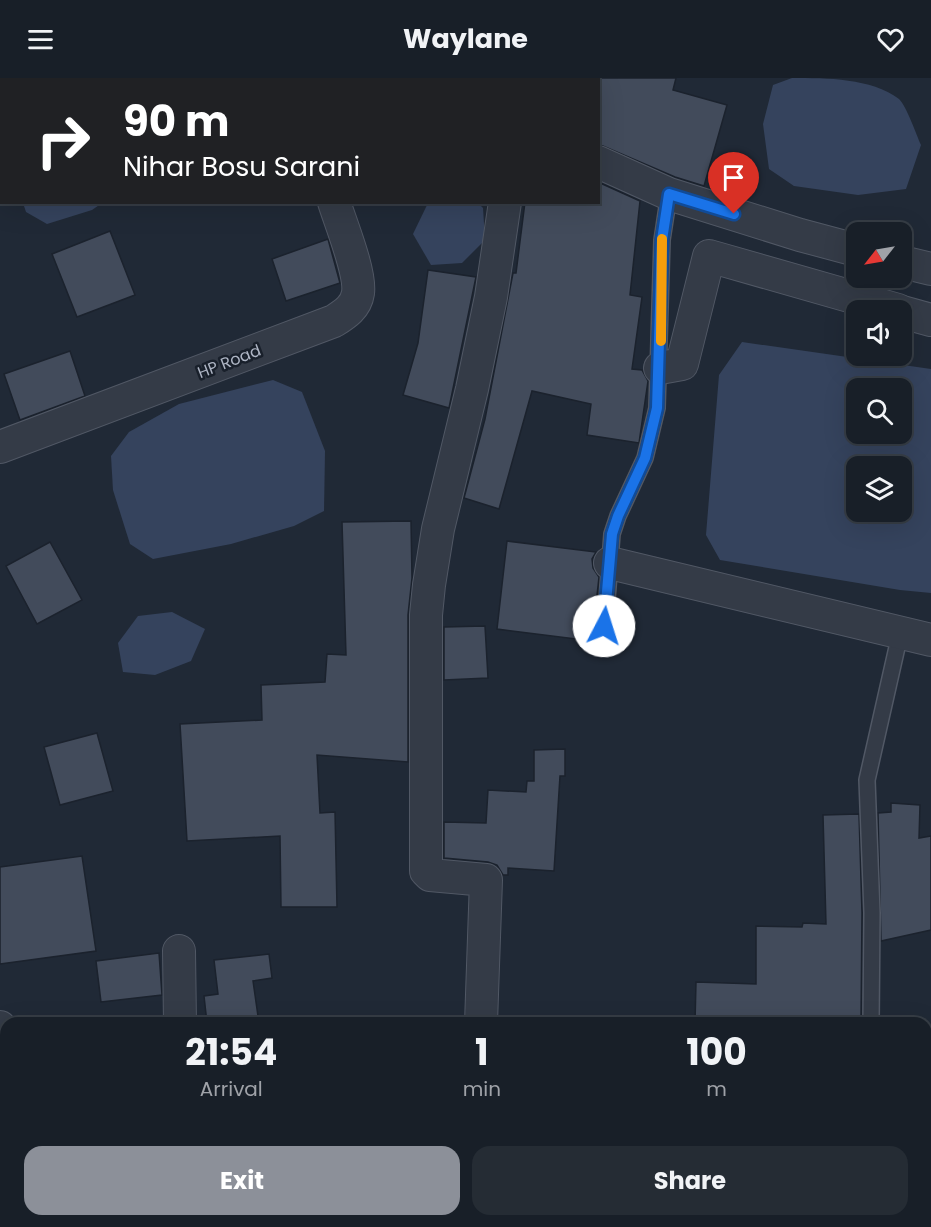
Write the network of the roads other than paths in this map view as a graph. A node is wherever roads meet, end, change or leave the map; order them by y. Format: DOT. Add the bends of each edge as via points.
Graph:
graph roads {
  1 [pos="600,163"];
  2 [pos="669,194"];
  3 [pos="335,204"];
  4 [pos="505,204"];
  5 [pos="846,247"];
  6 [pos="912,264"];
  7 [pos="931,269"];
  8 [pos="862,300"];
  9 [pos="912,314"];
  10 [pos="931,320"];
  11 [pos="660,368"];
  12 [pos="0,447"];
  13 [pos="610,563"];
  14 [pos="604,626"];
  15 [pos="900,633"];
  16 [pos="931,640"];
  17 [pos="179,951"];
  18 [pos="180,1017"];
  19 [pos="481,1017"];
  20 [pos="871,1017"];
  1 -- 2 [label="street"];
  2 -- 5 [label="street"];
  2 -- 11 [label="lane" via="662,240"];
  3 -- 12 [label="street, HP Road" via="356,274 358,294 351,310 334,321"];
  4 -- 19 [label="street" via="491,297 438,529 426,615 426,872 486,880"];
  6 -- 7 [label="street"];
  8 -- 11 [label="street" via="709,256 682,364"];
  9 -- 10 [label="street"];
  11 -- 13 [label="lane" via="657,408 645,458 612,534"];
  13 -- 14 [label="lane"];
  13 -- 15 [label="street"];
  15 -- 16 [label="street"];
  15 -- 20 [label="lane" via="867,780"];
  17 -- 18 [label="street"];
}
